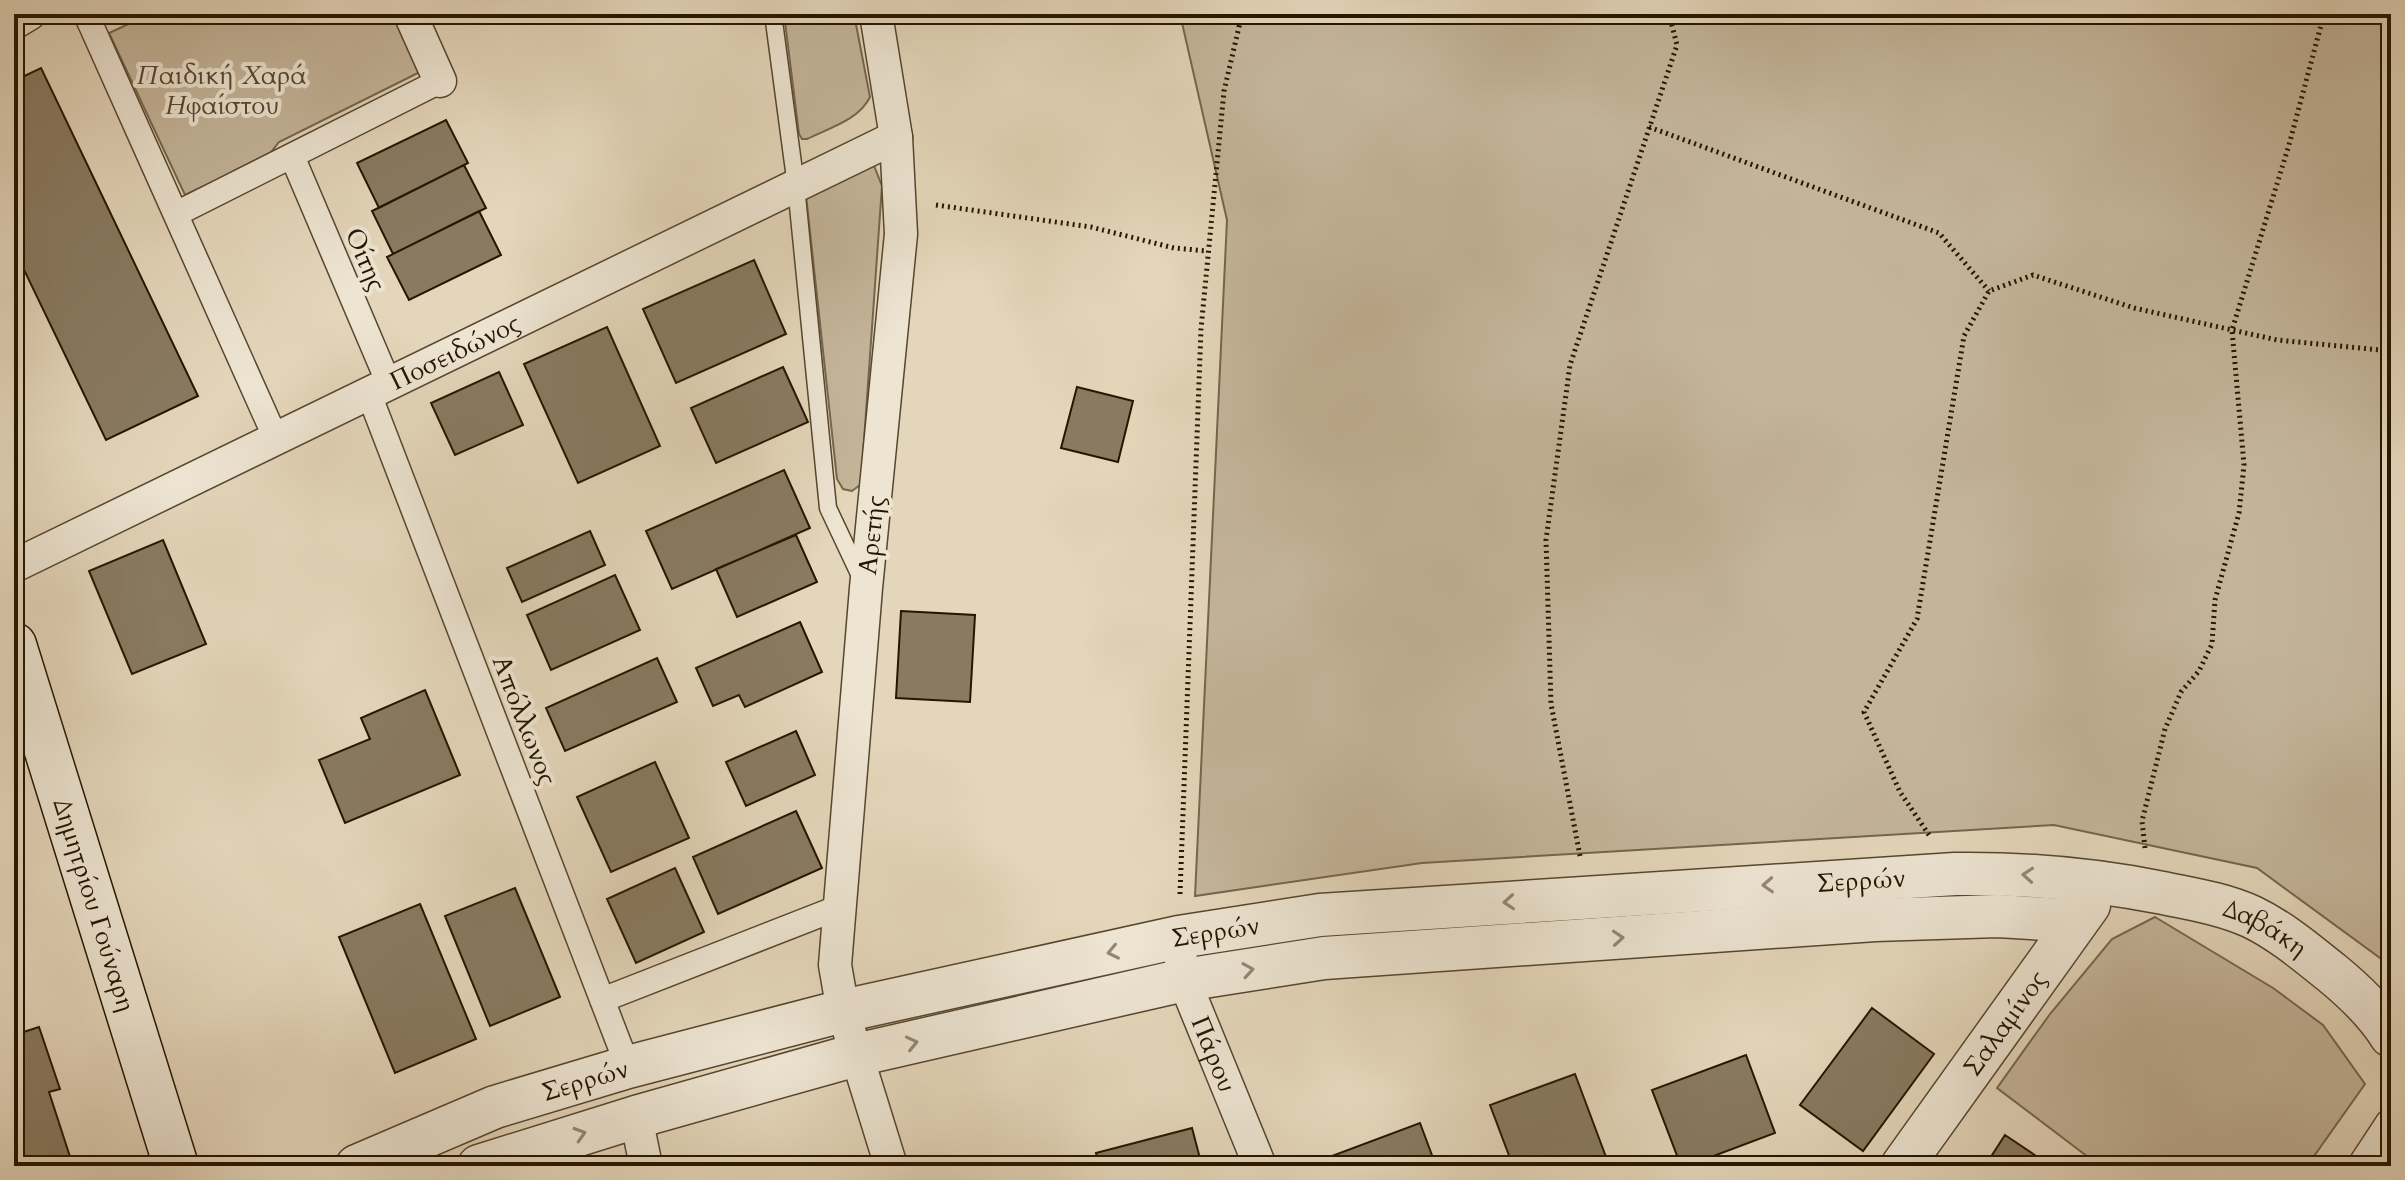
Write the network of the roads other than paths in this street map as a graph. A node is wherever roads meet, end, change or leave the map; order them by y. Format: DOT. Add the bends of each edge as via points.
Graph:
graph roads {
  1 [pos="29,14"];
  2 [pos="86,14"];
  3 [pos="410,14"];
  4 [pos="773,14"];
  5 [pos="876,14"];
  6 [pos="14,23"];
  7 [pos="440,81"];
  8 [pos="896,137"];
  9 [pos="292,156"];
  10 [pos="796,186"];
  11 [pos="176,214"];
  12 [pos="379,389"];
  13 [pos="276,439"];
  14 [pos="14,566"];
  15 [pos="866,588"];
  16 [pos="14,645"];
  17 [pos="2106,881"];
  18 [pos="840,907"];
  19 [pos="2077,921"];
  20 [pos="1179,937"];
  21 [pos="1184,980"];
  22 [pos="602,1000"];
  23 [pos="843,1011"];
  24 [pos="2391,1036"];
  25 [pos="856,1055"];
  26 [pos="628,1067"];
  27 [pos="636,1117"];
  28 [pos="2391,1125"];
  29 [pos="176,1166"];
  30 [pos="357,1166"];
  31 [pos="479,1166"];
  32 [pos="646,1166"];
  33 [pos="891,1166"];
  34 [pos="1260,1166"];
  35 [pos="1902,1166"];
  36 [pos="2364,1166"];
  1 -- 6 [label="street"];
  2 -- 11 [label="street"];
  3 -- 7 [label="street"];
  4 -- 10 [label="lane"];
  5 -- 8 [label="street, Αρετής"];
  7 -- 9 [label="street"];
  8 -- 10 [label="street, Ποσειδώνος"];
  8 -- 15 [label="street, Αρετής" via="901,234"];
  9 -- 11 [label="street"];
  9 -- 12 [label="street, Οίτης"];
  10 -- 12 [label="street, Ποσειδώνος"];
  10 -- 15 [label="lane" via="828,508"];
  11 -- 13 [label="street"];
  12 -- 13 [label="street, Ποσειδώνος"];
  12 -- 22 [label="street, Απόλλωνος"];
  13 -- 14 [label="street, Ποσειδώνος"];
  15 -- 18 [label="street, Αρετής"];
  16 -- 29 [label="main road, Δημητρίου Γούναρη"];
  17 -- 19 [label="street, Σαλαμίνος"];
  17 -- 20 [label="street, Σερρών, one-way" via="1955,874 1588,896 1320,915"];
  17 -- 24 [label="street, Δαβάκη" via="2201,900 2251,917 2301,948 2347,986"];
  18 -- 22 [label="street"];
  18 -- 23 [label="street, Αρετής" via="835,965"];
  21 -- 19 [label="street, Σερρών, one-way" via="1324,958 1875,920 1998,916"];
  19 -- 35 [label="street, Σαλαμίνος"];
  20 -- 21 [label="street, Πάρου"];
  20 -- 23 [label="street, Σερρών, one-way"];
  25 -- 21 [label="street, Σερρών, one-way"];
  21 -- 34 [label="street, Πάρου"];
  22 -- 26 [label="street, Απόλλωνος"];
  23 -- 25 [label="street, Αρετής"];
  23 -- 26 [label="street, Σερρών"];
  25 -- 27 [label="street, Σερρών"];
  25 -- 33 [label="street, Αρετής"];
  26 -- 30 [label="street, Σερρών" via="495,1107"];
  31 -- 27 [label="street, Σερρών, one-way"];
  27 -- 32 [label="street"];
  28 -- 36 [label="street"];
}
